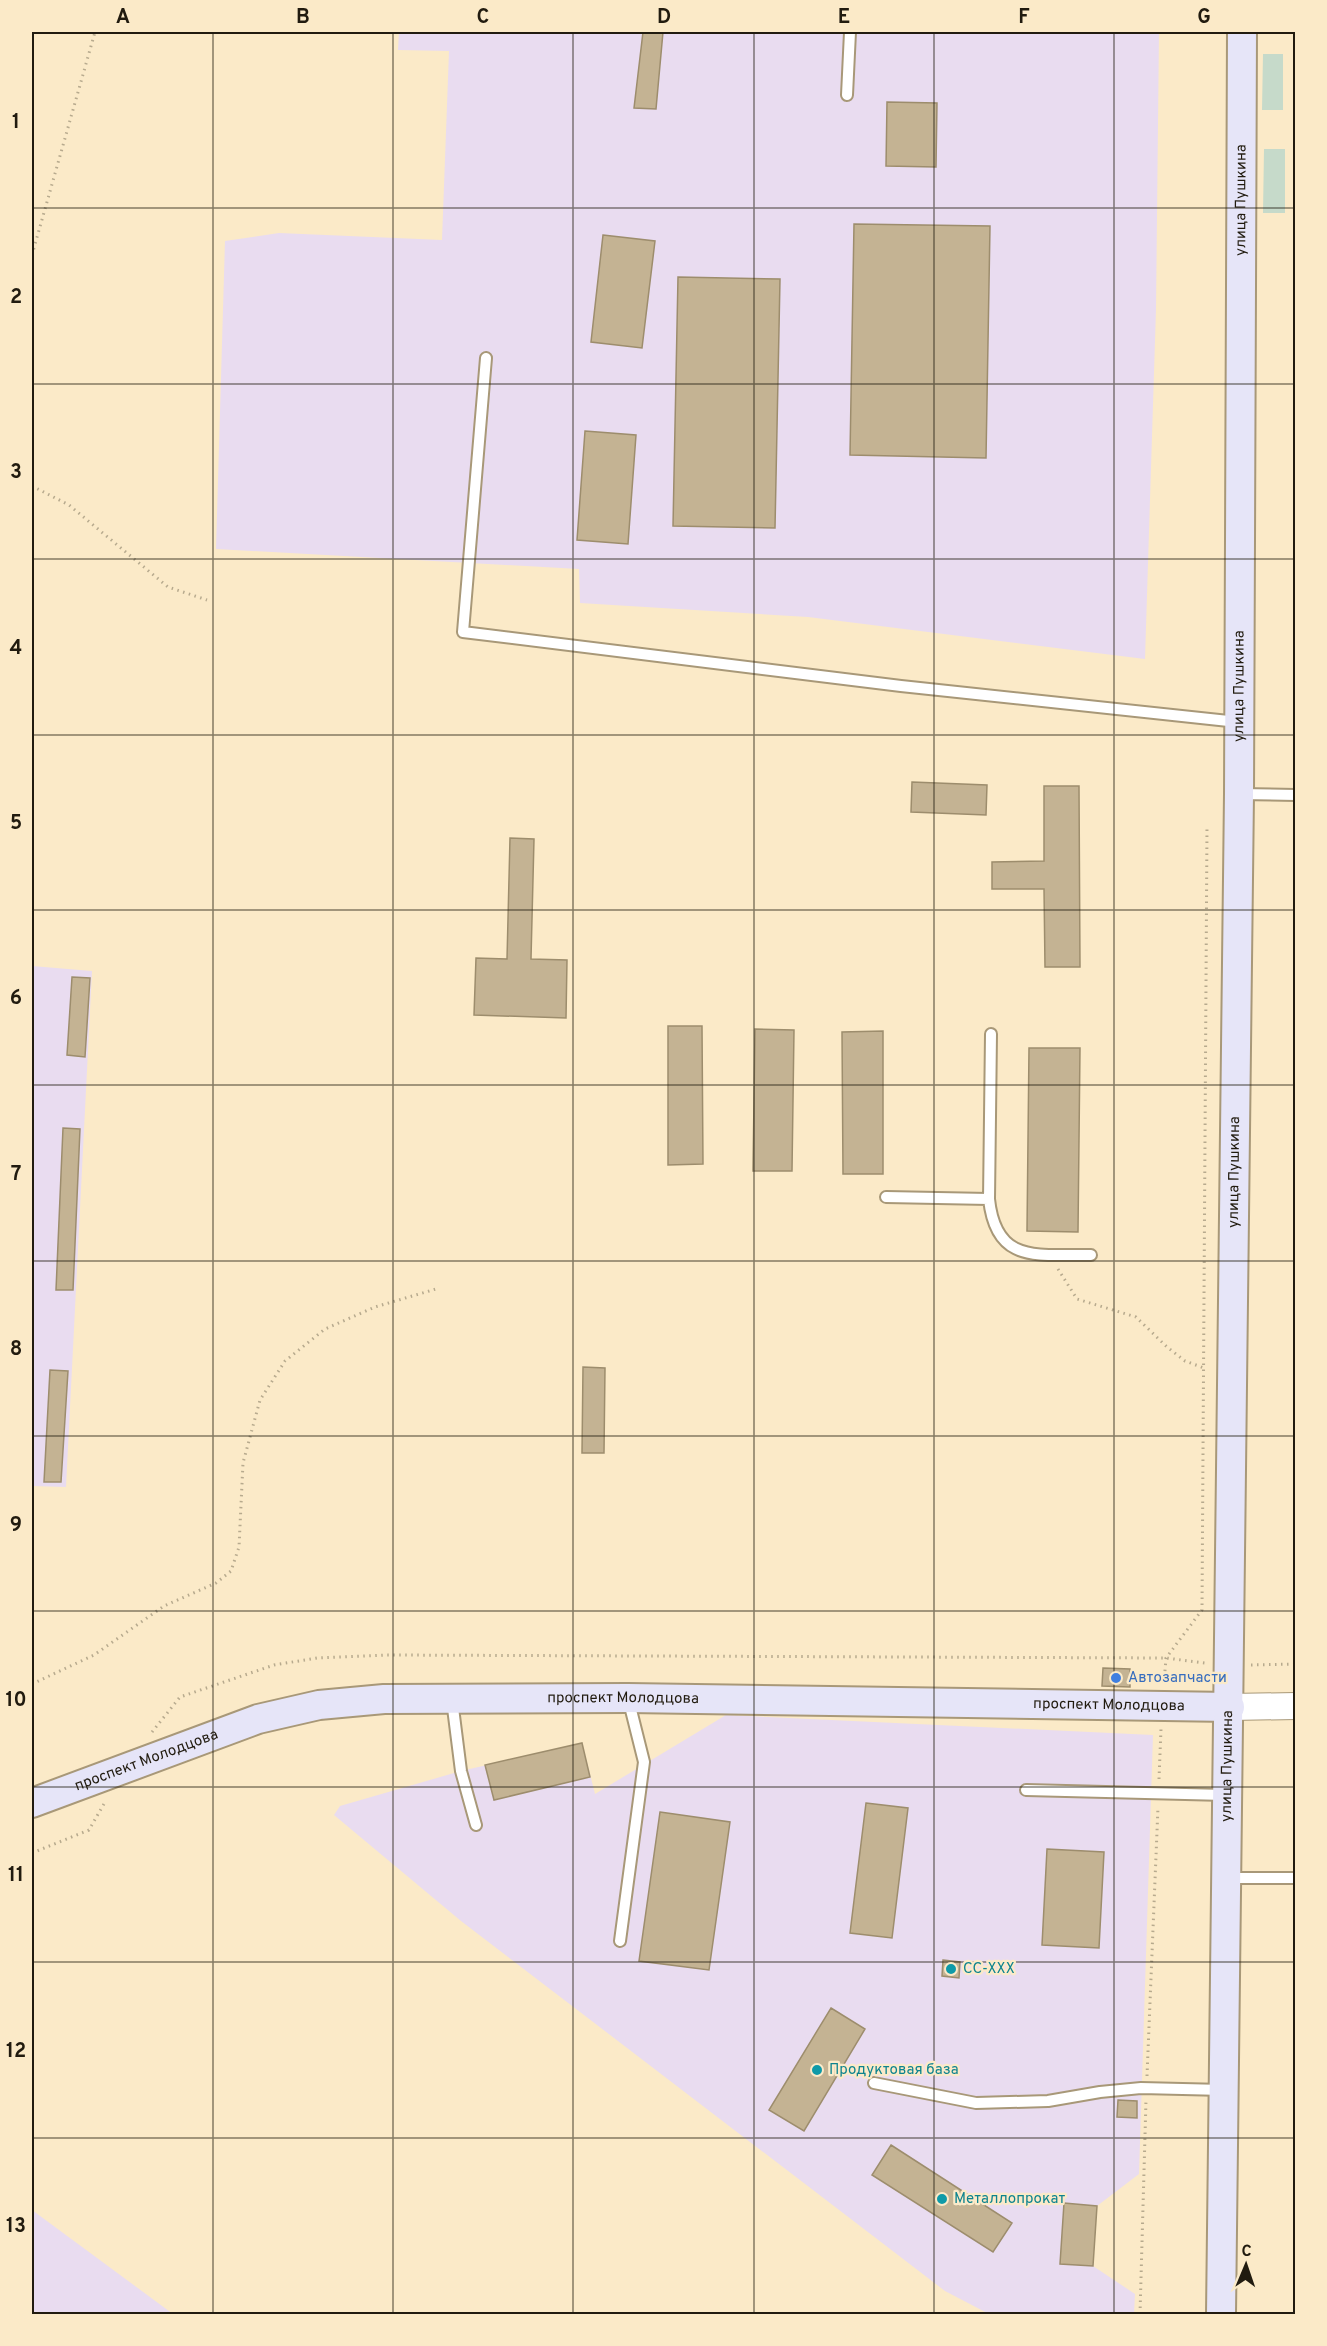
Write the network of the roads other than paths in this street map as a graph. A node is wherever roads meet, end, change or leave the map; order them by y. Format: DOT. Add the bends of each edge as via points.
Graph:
graph roads {
  1 [pos="849,32"];
  2 [pos="1242,32"];
  3 [pos="847,95"];
  4 [pos="486,358"];
  5 [pos="1238,723"];
  6 [pos="1239,794"];
  7 [pos="1296,795"];
  8 [pos="991,1034"];
  9 [pos="886,1197"];
  10 [pos="989,1199"];
  11 [pos="1091,1255"];
  12 [pos="452,1697"];
  13 [pos="628,1698"];
  14 [pos="1296,1706"];
  15 [pos="1230,1707"];
  16 [pos="1026,1790"];
  17 [pos="1228,1795"];
  18 [pos="32,1803"];
  19 [pos="476,1825"];
  20 [pos="1227,1878"];
  21 [pos="1296,1878"];
  22 [pos="620,1941"];
  23 [pos="874,2083"];
  24 [pos="1224,2090"];
  25 [pos="1221,2314"];
  1 -- 3 [label="lane"];
  2 -- 5 [label="main road, улица Пушкина"];
  4 -- 5 [label="lane" via="463,632"];
  5 -- 6 [label="main road, улица Пушкина"];
  6 -- 7 [label="lane"];
  6 -- 15 [label="main road, улица Пушкина"];
  8 -- 10 [label="lane"];
  9 -- 10 [label="lane"];
  10 -- 11 [label="lane" via="999,1237 1014,1249 1033,1254"];
  12 -- 13 [label="main road, проспект Молодцова"];
  12 -- 18 [label="main road, проспект Молодцова" via="351,1701 268,1716"];
  12 -- 19 [label="lane" via="460,1772"];
  13 -- 15 [label="main road, проспект Молодцова"];
  13 -- 22 [label="lane" via="644,1762"];
  14 -- 15 [label="street"];
  15 -- 17 [label="main road, улица Пушкина"];
  16 -- 17 [label="lane"];
  17 -- 20 [label="main road, улица Пушкина"];
  20 -- 21 [label="lane"];
  20 -- 24 [label="main road, улица Пушкина"];
  23 -- 24 [label="lane" via="976,2103 1048,2101 1147,2089"];
  24 -- 25 [label="main road, улица Пушкина"];
}
